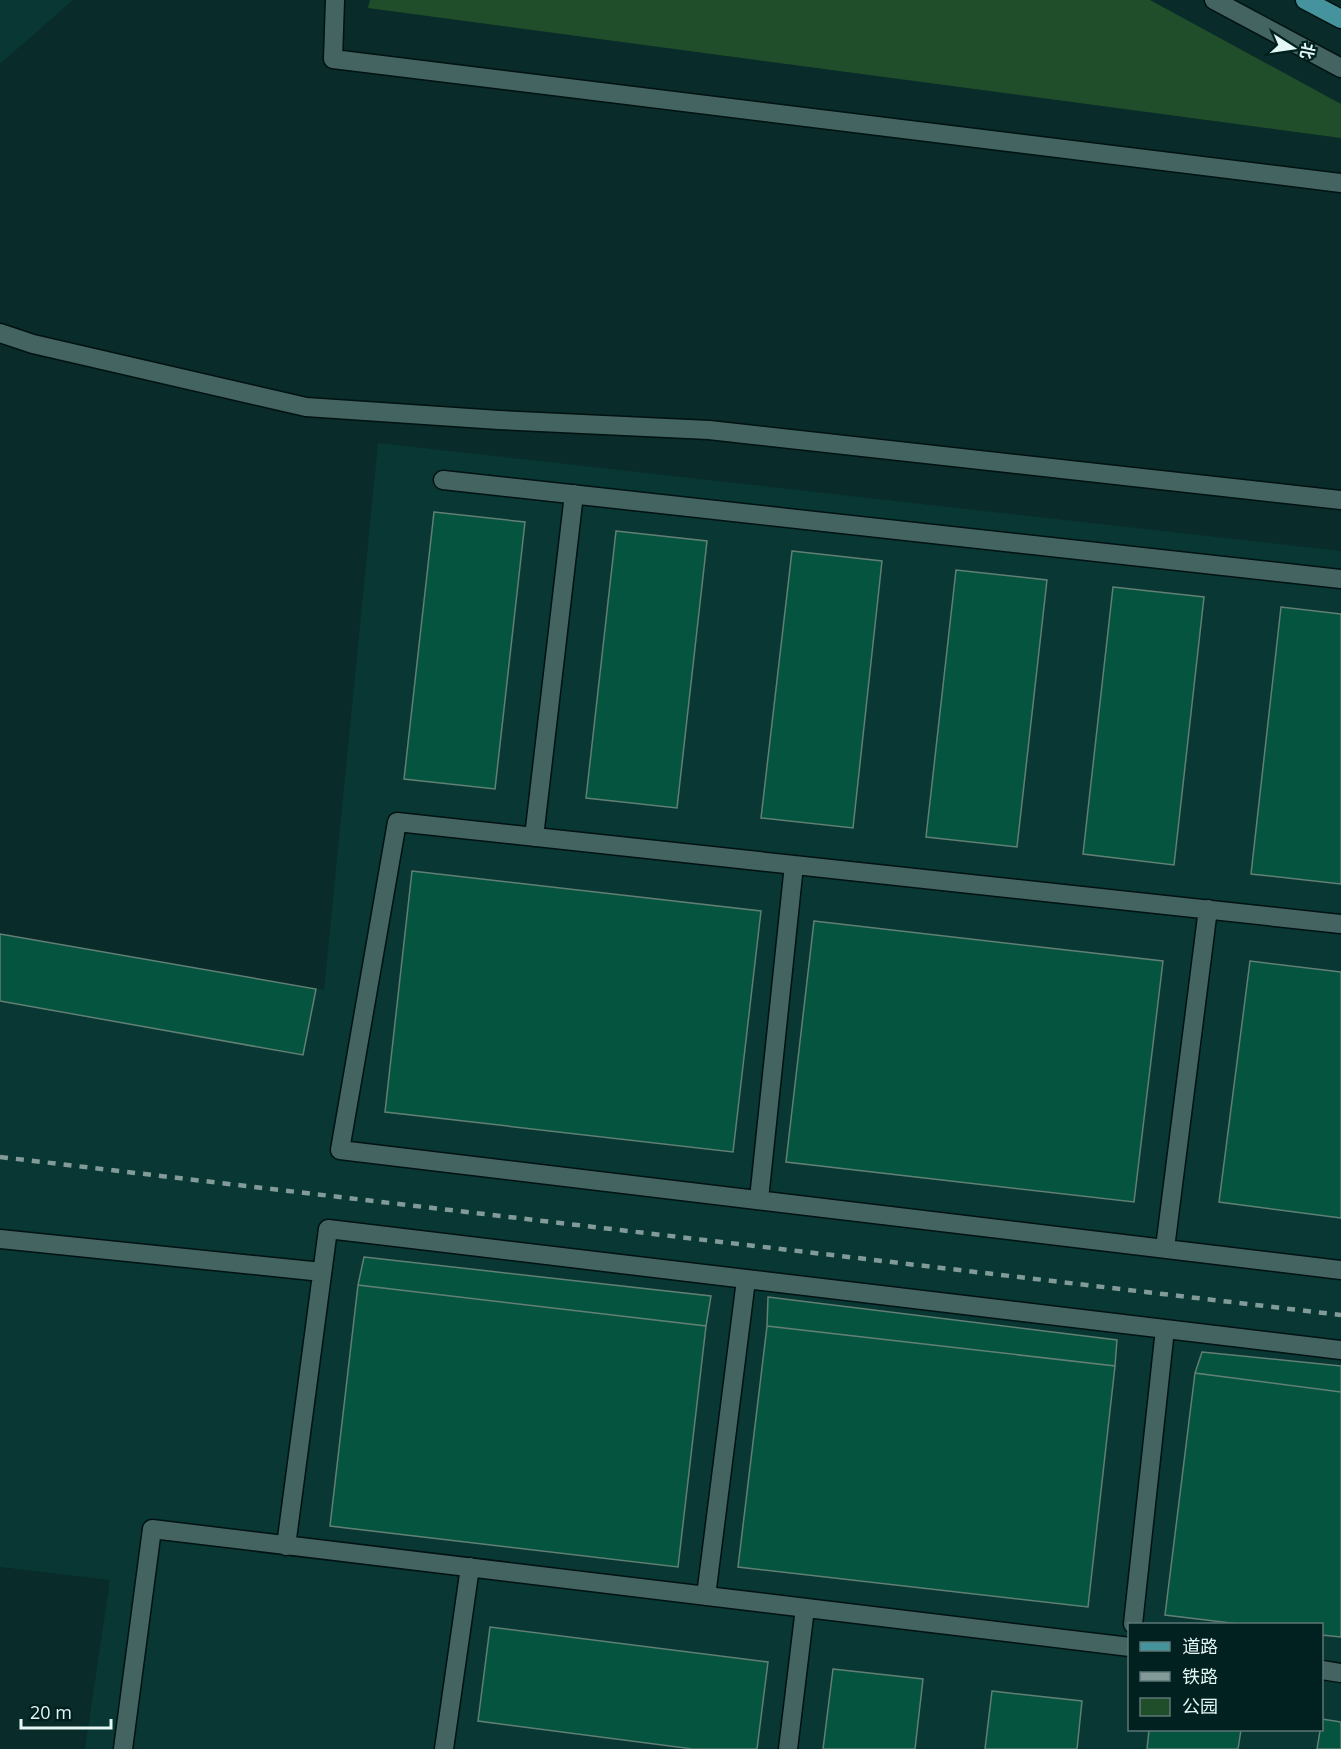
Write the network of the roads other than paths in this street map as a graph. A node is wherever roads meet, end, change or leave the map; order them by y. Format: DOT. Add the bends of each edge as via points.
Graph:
graph roads {
  1 [pos="335,0"];
  2 [pos="1214,0"];
  3 [pos="1305,0"];
  4 [pos="1341,19"];
  5 [pos="1341,68"];
  6 [pos="1341,183"];
  7 [pos="0,333"];
  8 [pos="443,480"];
  9 [pos="574,494"];
  10 [pos="1341,500"];
  11 [pos="1341,579"];
  12 [pos="534,837"];
  13 [pos="794,865"];
  14 [pos="1208,909"];
  15 [pos="1341,924"];
  16 [pos="759,1199"];
  17 [pos="0,1239"];
  18 [pos="1165,1248"];
  19 [pos="1341,1270"];
  20 [pos="322,1272"];
  21 [pos="746,1280"];
  22 [pos="1166,1329"];
  23 [pos="1341,1350"];
  24 [pos="286,1545"];
  25 [pos="470,1567"];
  26 [pos="706,1596"];
  27 [pos="805,1608"];
  28 [pos="1133,1623"];
  29 [pos="1128,1647"];
  30 [pos="1323,1670"];
  31 [pos="1341,1673"];
  32 [pos="123,1749"];
  33 [pos="444,1749"];
  34 [pos="788,1749"];
  1 -- 6 [label="street" via="333,59"];
  2 -- 5 [label="street"];
  3 -- 4 [label="main road"];
  7 -- 10 [label="street" via="306,407 709,430"];
  8 -- 9 [label="street"];
  9 -- 11 [label="street"];
  9 -- 12 [label="street"];
  12 -- 13 [label="street"];
  12 -- 16 [label="street" via="397,822 340,1150"];
  13 -- 14 [label="street"];
  13 -- 16 [label="street"];
  14 -- 15 [label="street"];
  14 -- 18 [label="street"];
  16 -- 18 [label="street"];
  17 -- 20 [label="street"];
  18 -- 19 [label="street"];
  20 -- 21 [label="street" via="328,1229"];
  20 -- 24 [label="street"];
  21 -- 22 [label="street"];
  21 -- 26 [label="street"];
  22 -- 23 [label="street"];
  22 -- 28 [label="street"];
  24 -- 25 [label="street"];
  24 -- 32 [label="street" via="152,1529"];
  25 -- 26 [label="street"];
  25 -- 33 [label="street"];
  26 -- 27 [label="street"];
  27 -- 29 [label="street"];
  27 -- 34 [label="street"];
  30 -- 31 [label="street"];
}
